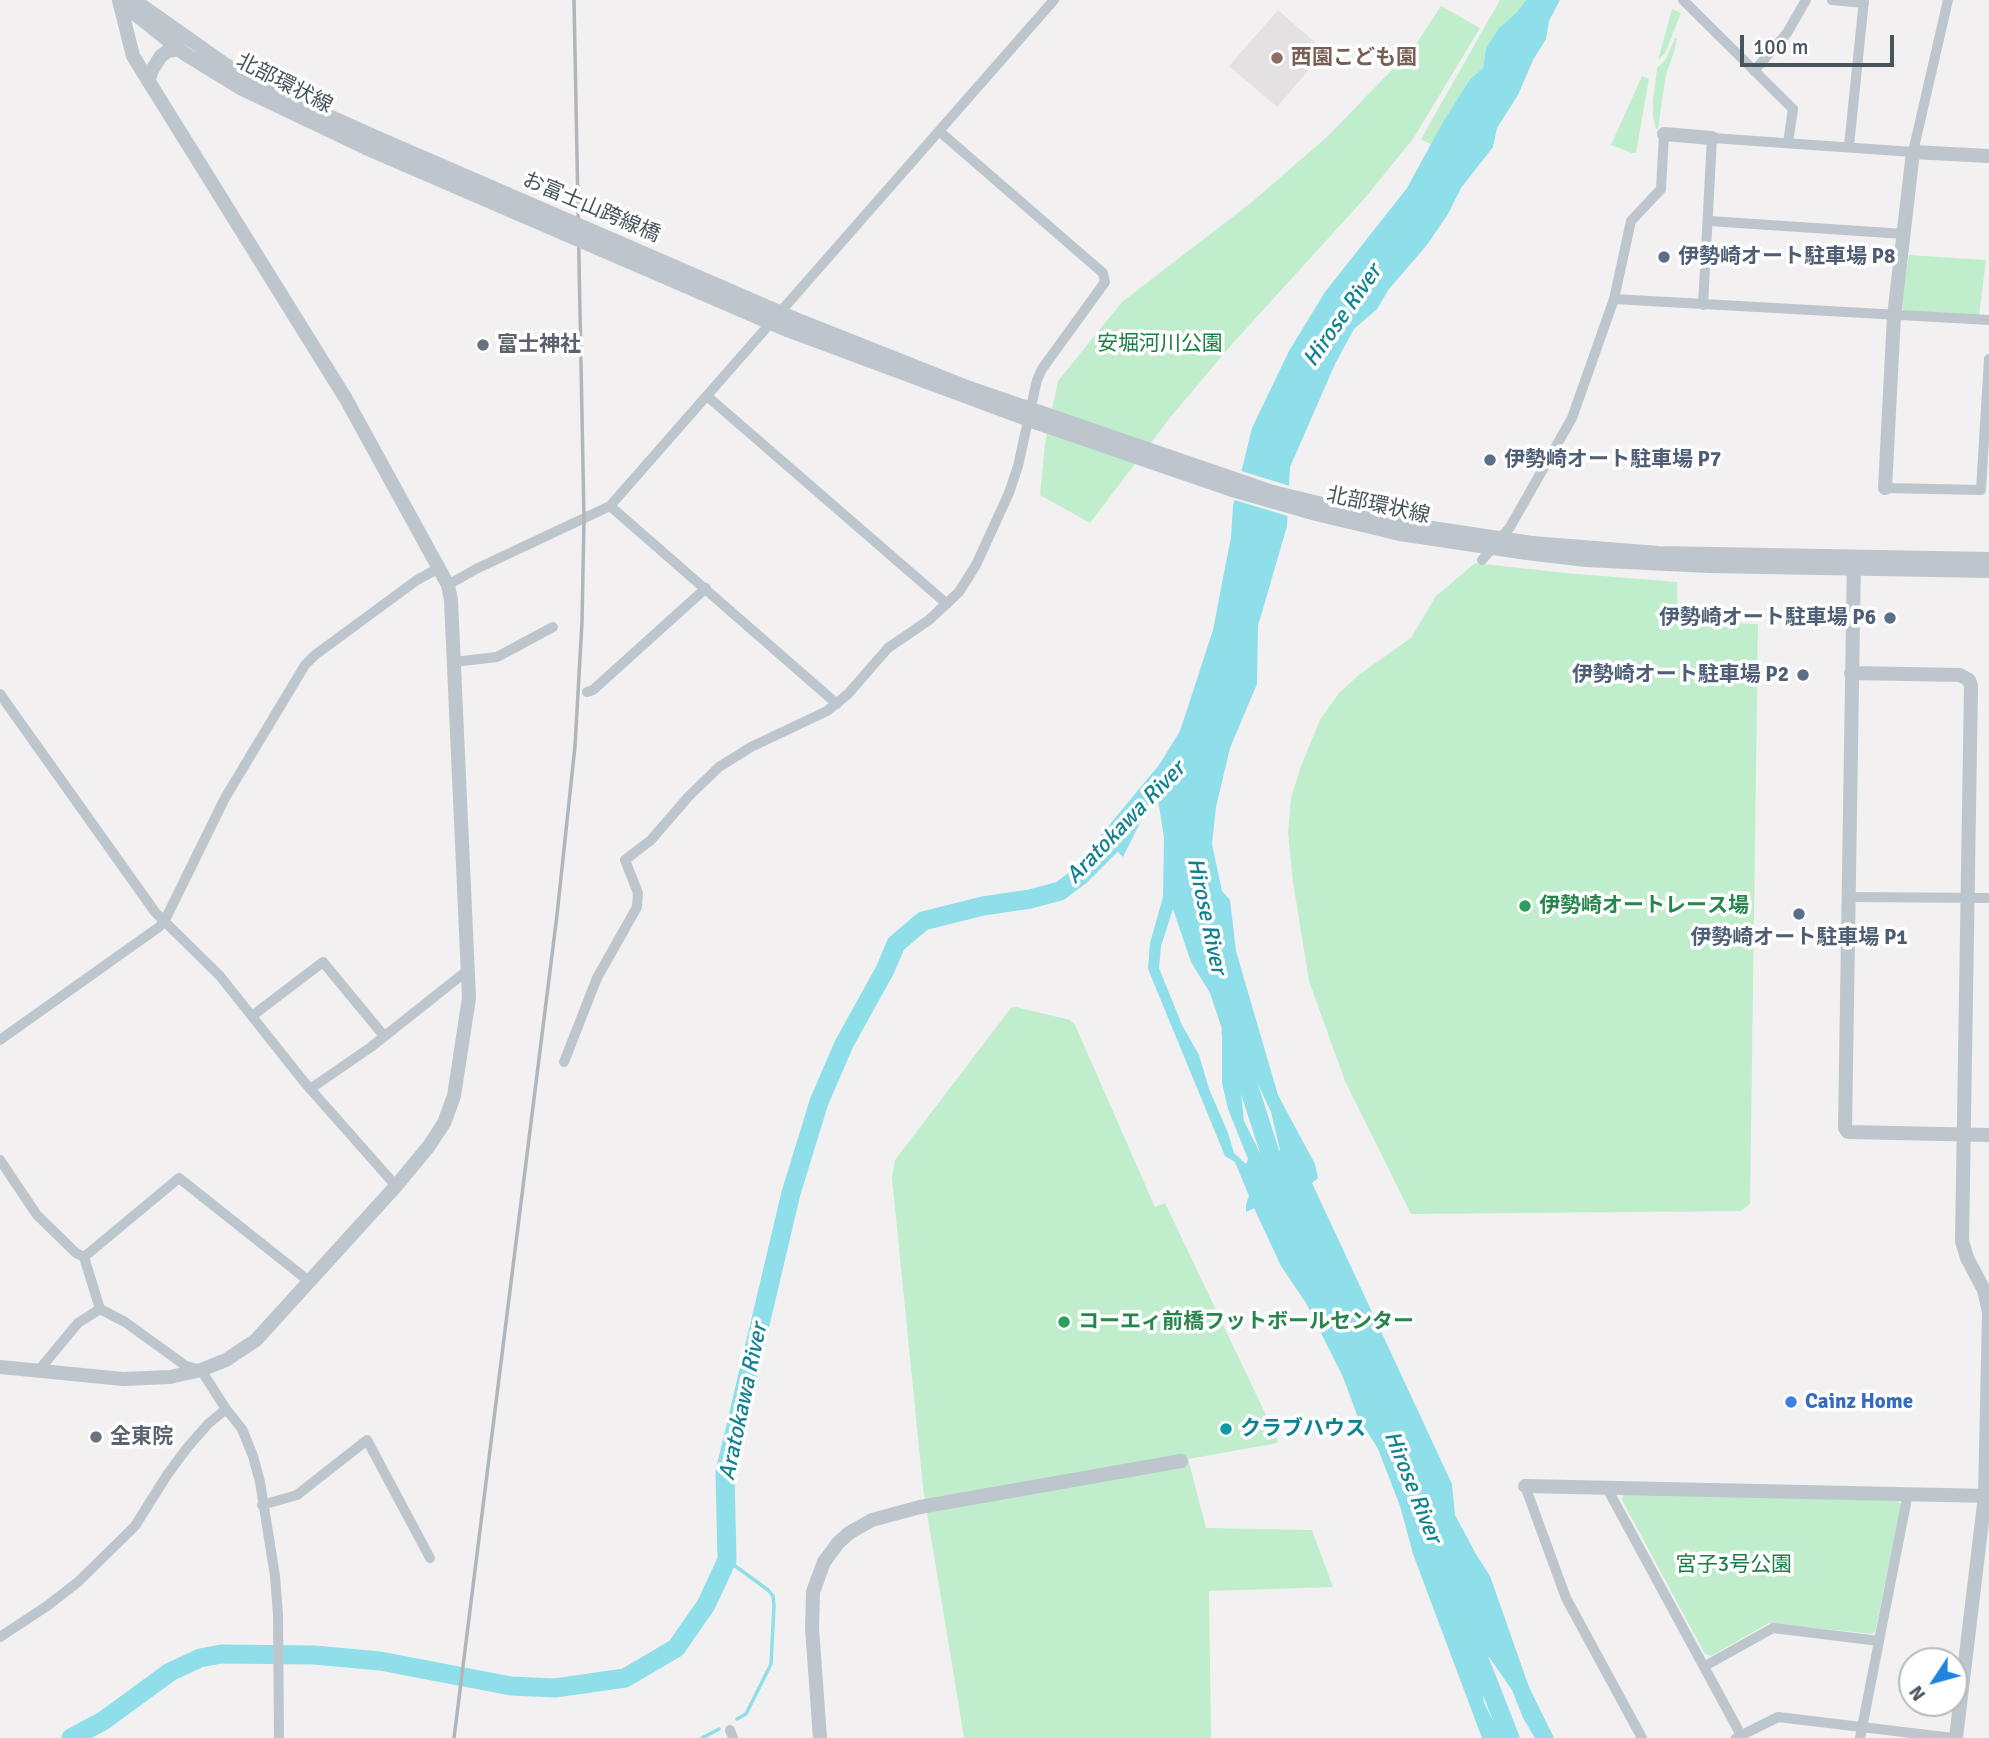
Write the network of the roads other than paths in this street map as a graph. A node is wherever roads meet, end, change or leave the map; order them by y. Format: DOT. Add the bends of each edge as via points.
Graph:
graph roads {
  1 [pos="122,0"];
  2 [pos="1054,0"];
  3 [pos="1683,0"];
  4 [pos="1806,0"];
  5 [pos="1832,0"];
  6 [pos="1948,0"];
  7 [pos="1864,1"];
  8 [pos="178,49"];
  9 [pos="1754,71"];
  10 [pos="148,81"];
  11 [pos="939,131"];
  12 [pos="1664,134"];
  13 [pos="1712,138"];
  14 [pos="369,141"];
  15 [pos="1788,143"];
  16 [pos="1849,146"];
  17 [pos="1913,152"];
  18 [pos="1989,156"];
  19 [pos="1709,221"];
  20 [pos="1903,234"];
  21 [pos="1614,299"];
  22 [pos="1703,305"];
  23 [pos="1894,316"];
  24 [pos="1989,320"];
  25 [pos="790,324"];
  26 [pos="1989,359"];
  27 [pos="707,396"];
  28 [pos="1033,416"];
  29 [pos="1885,488"];
  30 [pos="610,506"];
  31 [pos="1482,559"];
  32 [pos="1989,559"];
  33 [pos="1853,562"];
  34 [pos="439,568"];
  35 [pos="1989,571"];
  36 [pos="448,585"];
  37 [pos="706,588"];
  38 [pos="947,604"];
  39 [pos="553,627"];
  40 [pos="454,662"];
  41 [pos="1851,673"];
  42 [pos="587,692"];
  43 [pos="0,694"];
  44 [pos="837,704"];
  45 [pos="1847,897"];
  46 [pos="1968,898"];
  47 [pos="1989,898"];
  48 [pos="165,920"];
  49 [pos="468,970"];
  50 [pos="252,1016"];
  51 [pos="384,1036"];
  52 [pos="0,1040"];
  53 [pos="564,1062"];
  54 [pos="310,1089"];
  55 [pos="1962,1135"];
  56 [pos="1989,1135"];
  57 [pos="0,1160"];
  58 [pos="396,1186"];
  59 [pos="84,1257"];
  60 [pos="310,1282"];
  61 [pos="100,1309"];
  62 [pos="1989,1313"];
  63 [pos="0,1367"];
  64 [pos="39,1370"];
  65 [pos="201,1370"];
  66 [pos="226,1409"];
  67 [pos="1181,1461"];
  68 [pos="1525,1486"];
  69 [pos="1608,1490"];
  70 [pos="1908,1493"];
  71 [pos="1987,1496"];
  72 [pos="262,1505"];
  73 [pos="430,1558"];
  74 [pos="0,1637"];
  75 [pos="1880,1641"];
  76 [pos="1705,1666"];
  77 [pos="1861,1732"];
  78 [pos="1739,1737"];
  79 [pos="279,1738"];
  80 [pos="820,1738"];
  81 [pos="1642,1738"];
  82 [pos="1955,1738"];
  1 -- 8 [label="street, 北部環状線"];
  1 -- 10 [label="street" via="132,56"];
  1 -- 14 [label="street, 北部環状線" via="226,65"];
  2 -- 11 [label="street"];
  3 -- 9 [label="street"];
  4 -- 9 [label="street" via="1787,33"];
  5 -- 7 [label="street"];
  6 -- 17 [label="street"];
  7 -- 16 [label="street"];
  8 -- 10 [label="street" via="161,57"];
  8 -- 14 [label="street, 北部環状線" via="242,89"];
  9 -- 15 [label="street" via="1793,109"];
  10 -- 34 [label="street" via="349,403"];
  11 -- 27 [label="street"];
  11 -- 28 [label="street" via="1105,276 1042,369"];
  12 -- 13 [label="street"];
  12 -- 21 [label="street" via="1661,189 1631,220"];
  13 -- 15 [label="street"];
  13 -- 19 [label="street"];
  14 -- 25 [label="street, お富士山跨線橋, bridge"];
  15 -- 16 [label="street"];
  16 -- 17 [label="street"];
  17 -- 18 [label="street"];
  17 -- 20 [label="street"];
  19 -- 20 [label="street"];
  19 -- 22 [label="street"];
  20 -- 23 [label="street"];
  21 -- 22 [label="street"];
  21 -- 31 [label="street" via="1572,418 1510,527"];
  22 -- 23 [label="street"];
  23 -- 24 [label="street"];
  23 -- 29 [label="street"];
  25 -- 28 [label="street, 北部環状線"];
  26 -- 29 [label="street" via="1980,490"];
  27 -- 30 [label="street"];
  27 -- 38 [label="street"];
  28 -- 33 [label="street, 北部環状線, bridge" via="1273,492 1529,548"];
  28 -- 38 [label="street" via="1000,515 967,581"];
  30 -- 36 [label="street"];
  30 -- 37 [label="street"];
  32 -- 33 [label="street, 北部環状線"];
  33 -- 35 [label="street, 北部環状線"];
  33 -- 41 [label="street"];
  34 -- 36 [label="street"];
  34 -- 48 [label="street" via="304,665 225,798"];
  36 -- 40 [label="street"];
  37 -- 42 [label="street"];
  37 -- 44 [label="street"];
  38 -- 44 [label="street" via="888,648"];
  39 -- 40 [label="street" via="497,657"];
  40 -- 49 [label="street"];
  41 -- 45 [label="street"];
  41 -- 46 [label="street" via="1960,675 1970,682"];
  43 -- 48 [label="street"];
  44 -- 53 [label="street" via="725,762 651,840 625,860 638,893 637,907 597,978"];
  45 -- 46 [label="street"];
  45 -- 55 [label="street" via="1845,1128 1848,1132"];
  46 -- 47 [label="street"];
  46 -- 55 [label="street"];
  48 -- 50 [label="street" via="205,958"];
  48 -- 52 [label="street"];
  49 -- 51 [label="street"];
  49 -- 58 [label="street" via="469,999 451,1105 429,1146"];
  50 -- 51 [label="street" via="323,962"];
  50 -- 54 [label="street"];
  51 -- 54 [label="street"];
  54 -- 58 [label="street"];
  55 -- 56 [label="street"];
  55 -- 62 [label="street" via="1962,1241"];
  57 -- 59 [label="street" via="37,1215"];
  58 -- 60 [label="street"];
  59 -- 60 [label="street" via="179,1178"];
  59 -- 61 [label="street"];
  60 -- 65 [label="street" via="256,1340"];
  61 -- 64 [label="street" via="78,1323"];
  61 -- 65 [label="street" via="186,1366"];
  62 -- 71 [label="street"];
  63 -- 64 [label="street"];
  64 -- 65 [label="street" via="143,1379"];
  65 -- 66 [label="street"];
  66 -- 72 [label="street" via="242,1429 253,1456"];
  66 -- 74 [label="street" via="187,1448 135,1526 78,1581"];
  67 -- 80 [label="street" via="920,1507 872,1520 849,1533 824,1562 813,1592"];
  68 -- 69 [label="street"];
  68 -- 81 [label="street" via="1566,1598"];
  69 -- 70 [label="street"];
  69 -- 76 [label="street"];
  70 -- 71 [label="street"];
  70 -- 75 [label="street"];
  71 -- 82 [label="street"];
  72 -- 73 [label="street" via="297,1494 367,1440"];
  72 -- 79 [label="street" via="278,1615"];
  75 -- 76 [label="street" via="1773,1628"];
  75 -- 77 [label="street"];
  76 -- 78 [label="street"];
  77 -- 78 [label="street" via="1778,1717"];
  77 -- 82 [label="street"];
}
